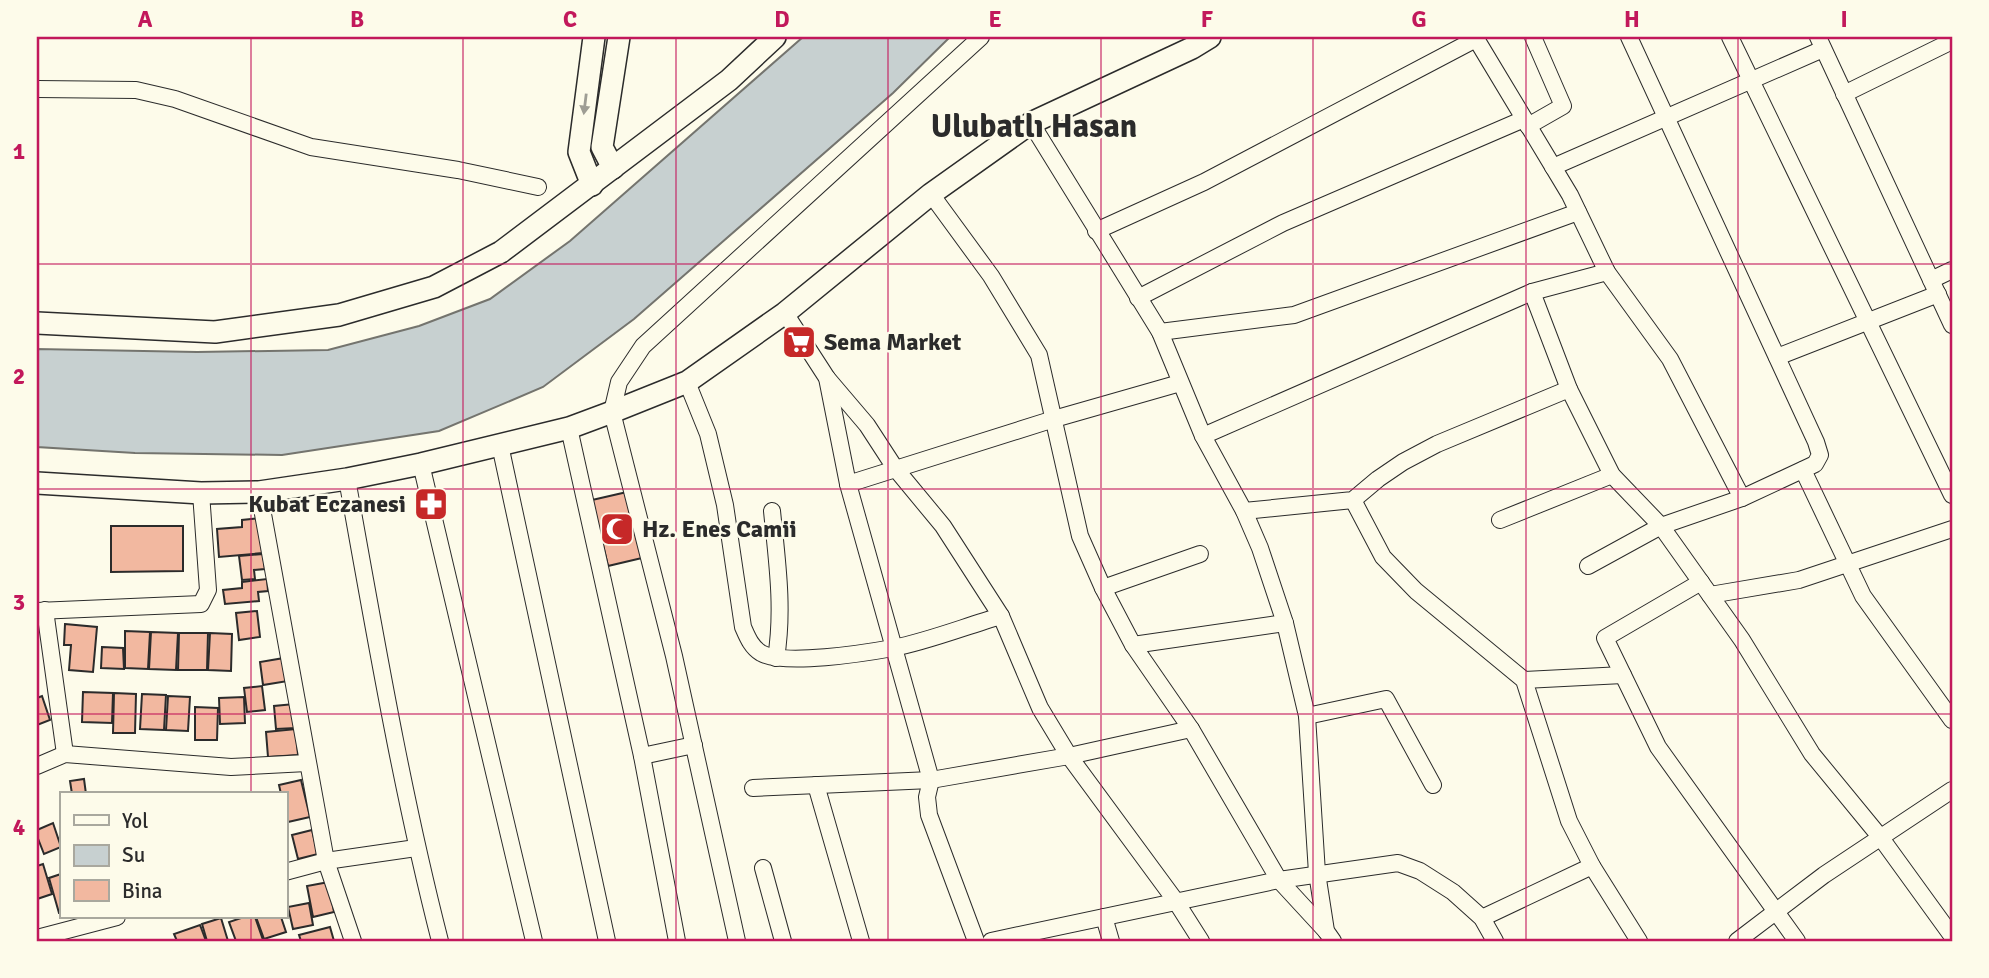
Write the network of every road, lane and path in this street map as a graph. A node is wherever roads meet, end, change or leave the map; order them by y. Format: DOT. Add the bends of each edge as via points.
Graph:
graph roads {
  1 [pos="594,37"];
  2 [pos="619,37"];
  3 [pos="775,37"];
  4 [pos="981,37"];
  5 [pos="1210,37"];
  6 [pos="1533,37"];
  7 [pos="1629,37"];
  8 [pos="1730,37"];
  9 [pos="1476,38"];
  10 [pos="1952,41"];
  11 [pos="1820,43"];
  12 [pos="1751,81"];
  13 [pos="37,89"];
  14 [pos="1844,94"];
  15 [pos="1667,118"];
  16 [pos="1526,122"];
  17 [pos="1031,123"];
  18 [pos="1553,167"];
  19 [pos="613,168"];
  20 [pos="592,185"];
  21 [pos="538,187"];
  22 [pos="931,194"];
  23 [pos="1578,212"];
  24 [pos="1096,231"];
  25 [pos="1952,271"];
  26 [pos="1607,272"];
  27 [pos="1934,287"];
  28 [pos="1532,292"];
  29 [pos="1138,298"];
  30 [pos="785,313"];
  31 [pos="37,323"];
  32 [pos="1868,323"];
  33 [pos="1952,325"];
  34 [pos="1160,332"];
  35 [pos="1777,357"];
  36 [pos="827,378"];
  37 [pos="687,382"];
  38 [pos="1180,383"];
  39 [pos="1569,389"];
  40 [pos="612,412"];
  41 [pos="1054,419"];
  42 [pos="569,428"];
  43 [pos="1203,436"];
  44 [pos="500,446"];
  45 [pos="421,464"];
  46 [pos="895,468"];
  47 [pos="1803,470"];
  48 [pos="1612,475"];
  49 [pos="347,479"];
  50 [pos="37,483"];
  51 [pos="848,484"];
  52 [pos="201,492"];
  53 [pos="259,492"];
  54 [pos="1952,495"];
  55 [pos="1742,498"];
  56 [pos="1353,500"];
  57 [pos="1244,511"];
  58 [pos="772,512"];
  59 [pos="1500,520"];
  60 [pos="1661,526"];
  61 [pos="1952,529"];
  62 [pos="1200,554"];
  63 [pos="1847,564"];
  64 [pos="1588,566"];
  65 [pos="1102,588"];
  66 [pos="1706,588"];
  67 [pos="41,611"];
  68 [pos="1001,616"];
  69 [pos="1285,623"];
  70 [pos="1133,645"];
  71 [pos="894,648"];
  72 [pos="776,658"];
  73 [pos="1623,675"];
  74 [pos="1524,680"];
  75 [pos="1307,716"];
  76 [pos="1952,720"];
  77 [pos="1191,729"];
  78 [pos="694,745"];
  79 [pos="65,754"];
  80 [pos="642,756"];
  81 [pos="1069,756"];
  82 [pos="307,763"];
  83 [pos="37,766"];
  84 [pos="931,780"];
  85 [pos="816,785"];
  86 [pos="1433,785"];
  87 [pos="753,788"];
  88 [pos="1952,790"];
  89 [pos="1881,838"];
  90 [pos="416,848"];
  91 [pos="326,861"];
  92 [pos="1592,866"];
  93 [pos="763,868"];
  94 [pos="287,871"];
  95 [pos="1317,873"];
  96 [pos="1279,880"];
  97 [pos="1175,900"];
  98 [pos="1775,912"];
  99 [pos="1104,917"];
  100 [pos="113,918"];
  101 [pos="1482,918"];
  102 [pos="1329,936"];
  103 [pos="1952,936"];
  104 [pos="37,938"];
  105 [pos="353,941"];
  106 [pos="440,941"];
  107 [pos="534,941"];
  108 [pos="607,941"];
  109 [pos="677,941"];
  110 [pos="737,941"];
  111 [pos="783,941"];
  112 [pos="861,941"];
  113 [pos="976,941"];
  114 [pos="991,941"];
  115 [pos="1111,941"];
  116 [pos="1201,941"];
  117 [pos="1495,941"];
  118 [pos="1639,941"];
  119 [pos="1737,941"];
  120 [pos="1797,941"];
  1 -- 20 [label="main road, one-way" via="579,152"];
  2 -- 19 [label="main road" via="602,147"];
  3 -- 19 [label="main road" via="729,80"];
  4 -- 40 [label="street" via="643,346 619,382"];
  5 -- 17 [label="main road"];
  6 -- 16 [label="street" via="1563,106"];
  7 -- 15 [label="street"];
  8 -- 12 [label="street"];
  9 -- 16 [label="street"];
  9 -- 24 [label="street" via="1204,182"];
  10 -- 14 [label="street"];
  11 -- 12 [label="street"];
  11 -- 14 [label="street"];
  12 -- 15 [label="street"];
  12 -- 32 [label="street"];
  13 -- 21 [label="street" via="136,90 176,99 311,148"];
  14 -- 27 [label="street"];
  15 -- 18 [label="street"];
  15 -- 35 [label="street"];
  16 -- 18 [label="street"];
  16 -- 29 [label="street" via="1283,223"];
  17 -- 22 [label="main road"];
  17 -- 24 [label="street"];
  18 -- 23 [label="street"];
  19 -- 20 [label="main road"];
  20 -- 31 [label="main road" via="501,253 434,287 339,315 215,332"];
  22 -- 30 [label="main road"];
  22 -- 41 [label="street" via="991,276 1039,355"];
  23 -- 26 [label="street"];
  23 -- 34 [label="street" via="1294,315"];
  24 -- 29 [label="street"];
  25 -- 27 [label="street"];
  26 -- 28 [label="street"];
  26 -- 55 [label="street" via="1670,359"];
  27 -- 32 [label="street"];
  27 -- 33 [label="street"];
  28 -- 39 [label="street"];
  28 -- 43 [label="street"];
  29 -- 34 [label="street"];
  30 -- 36 [label="street"];
  30 -- 37 [label="main road"];
  32 -- 35 [label="street"];
  32 -- 54 [label="street"];
  34 -- 38 [label="street"];
  35 -- 47 [label="street" via="1820,455"];
  36 -- 46 [label="street" via="867,425"];
  36 -- 51 [label="street"];
  37 -- 40 [label="main road"];
  37 -- 72 [label="street" via="708,434 725,505 743,627 760,652"];
  38 -- 41 [label="street"];
  38 -- 43 [label="street"];
  39 -- 48 [label="street"];
  39 -- 56 [label="street" via="1426,450"];
  40 -- 42 [label="main road"];
  40 -- 78 [label="street"];
  41 -- 46 [label="street"];
  41 -- 65 [label="street" via="1080,536"];
  42 -- 44 [label="main road"];
  42 -- 80 [label="street"];
  43 -- 57 [label="street"];
  44 -- 45 [label="main road"];
  44 -- 108 [label="street"];
  45 -- 49 [label="main road"];
  45 -- 107 [label="street"];
  46 -- 51 [label="street"];
  46 -- 68 [label="street" via="943,526"];
  47 -- 55 [label="street"];
  47 -- 63 [label="street"];
  48 -- 59 [label="street"];
  48 -- 60 [label="street"];
  49 -- 53 [label="main road"];
  49 -- 90 [label="street"];
  50 -- 52 [label="main road"];
  51 -- 71 [label="street"];
  52 -- 53 [label="main road"];
  52 -- 67 [label="street" via="208,590 201,604"];
  53 -- 82 [label="street"];
  55 -- 60 [label="street"];
  56 -- 57 [label="street"];
  56 -- 74 [label="street" via="1383,557 1416,591"];
  57 -- 69 [label="street"];
  58 -- 72 [label="street" via="780,596"];
  60 -- 64 [label="street"];
  60 -- 66 [label="street"];
  61 -- 63 [label="street"];
  62 -- 65 [label="street"];
  63 -- 66 [label="street" via="1799,580"];
  63 -- 76 [label="street" via="1863,596"];
  65 -- 70 [label="street"];
  66 -- 73 [label="street" via="1605,638"];
  66 -- 89 [label="street" via="1812,754"];
  67 -- 79 [label="street"];
  68 -- 71 [label="street"];
  68 -- 81 [label="street" via="1040,708"];
  69 -- 70 [label="street"];
  69 -- 75 [label="street"];
  70 -- 77 [label="street"];
  71 -- 72 [label="street"];
  71 -- 84 [label="street"];
  73 -- 74 [label="street"];
  73 -- 98 [label="street" via="1658,747"];
  74 -- 92 [label="street" via="1569,821"];
  75 -- 86 [label="street" via="1386,699"];
  75 -- 95 [label="street"];
  77 -- 81 [label="street"];
  77 -- 96 [label="street"];
  78 -- 80 [label="street"];
  78 -- 110 [label="street"];
  79 -- 82 [label="street" via="231,767"];
  79 -- 83 [label="street"];
  80 -- 109 [label="street"];
  81 -- 84 [label="street"];
  81 -- 97 [label="street"];
  82 -- 91 [label="street"];
  84 -- 85 [label="street"];
  84 -- 113 [label="street" via="929,816"];
  85 -- 87 [label="street"];
  85 -- 112 [label="street"];
  88 -- 89 [label="street"];
  89 -- 98 [label="street"];
  89 -- 103 [label="street"];
  90 -- 91 [label="street"];
  90 -- 106 [label="street"];
  91 -- 94 [label="street"];
  91 -- 105 [label="street"];
  92 -- 101 [label="street"];
  92 -- 118 [label="street"];
  93 -- 111 [label="street"];
  95 -- 96 [label="street"];
  95 -- 101 [label="street" via="1398,863 1437,882"];
  95 -- 102 [label="street"];
  96 -- 97 [label="street"];
  96 -- 102 [label="street"];
  97 -- 99 [label="street"];
  97 -- 116 [label="street"];
  98 -- 119 [label="street"];
  98 -- 120 [label="street"];
  99 -- 114 [label="street"];
  99 -- 115 [label="street"];
  100 -- 104 [label="street"];
  101 -- 117 [label="street"];
}
